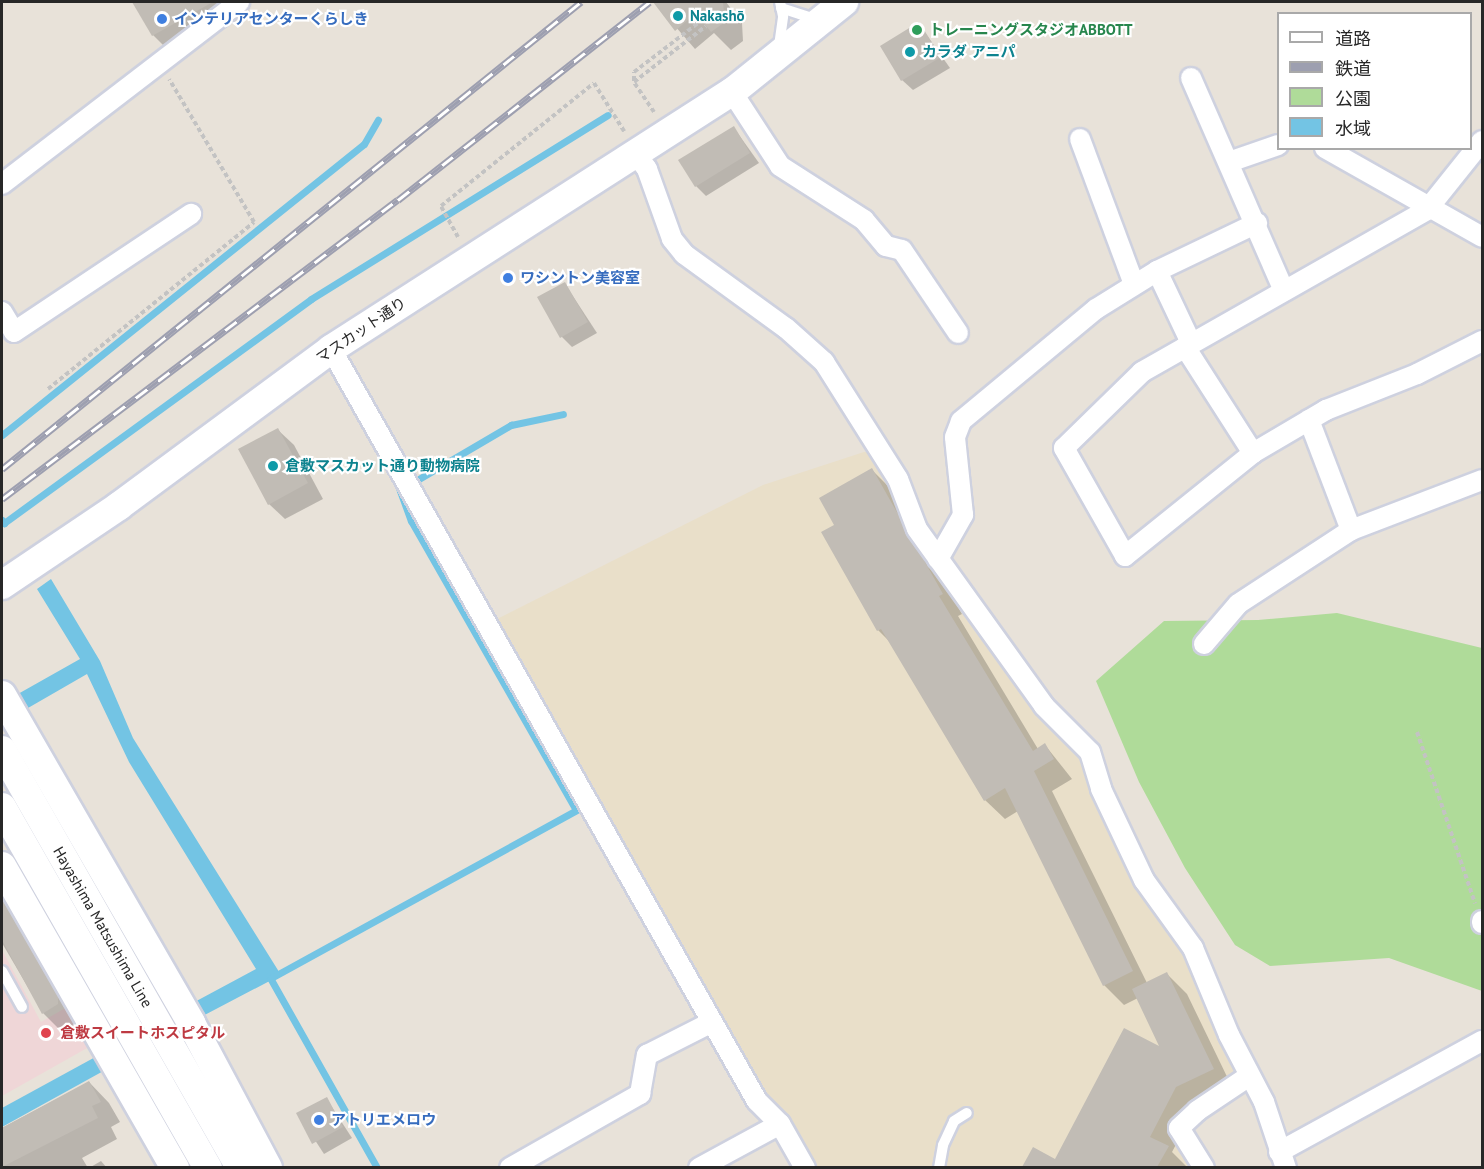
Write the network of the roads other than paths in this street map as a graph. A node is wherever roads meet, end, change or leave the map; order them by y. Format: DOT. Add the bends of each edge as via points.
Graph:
graph roads {
  1 [pos="240,2"];
  2 [pos="844,2"];
  3 [pos="781,5"];
  4 [pos="822,19"];
  5 [pos="778,55"];
  6 [pos="1191,78"];
  7 [pos="732,92"];
  8 [pos="1080,139"];
  9 [pos="1482,141"];
  10 [pos="631,144"];
  11 [pos="1277,145"];
  12 [pos="1328,150"];
  13 [pos="1229,162"];
  14 [pos="2,184"];
  15 [pos="1427,210"];
  16 [pos="191,214"];
  17 [pos="1257,223"];
  18 [pos="1482,237"];
  19 [pos="1157,272"];
  20 [pos="1134,284"];
  21 [pos="1284,291"];
  22 [pos="2,312"];
  23 [pos="958,333"];
  24 [pos="1482,341"];
  25 [pos="1188,345"];
  26 [pos="331,349"];
  27 [pos="1310,420"];
  28 [pos="1253,453"];
  29 [pos="1482,480"];
  30 [pos="1351,530"];
  31 [pos="938,559"];
  32 [pos="2,585"];
  33 [pos="1204,644"];
  34 [pos="2,696"];
  35 [pos="2,750"];
  36 [pos="2,807"];
  37 [pos="2,866"];
  38 [pos="2,971"];
  39 [pos="22,1007"];
  40 [pos="712,1022"];
  41 [pos="1482,1041"];
  42 [pos="1249,1076"];
  43 [pos="967,1113"];
  44 [pos="780,1124"];
  45 [pos="1283,1160"];
  46 [pos="175,1167"];
  47 [pos="208,1167"];
  48 [pos="240,1167"];
  49 [pos="268,1167"];
  50 [pos="510,1167"];
  51 [pos="699,1167"];
  52 [pos="805,1167"];
  53 [pos="939,1167"];
  54 [pos="1204,1167"];
  1 -- 14 [label="street"];
  2 -- 4 [label="main road, マスカット通り"];
  3 -- 4 [label="lane" via="797,16"];
  3 -- 5 [label="lane"];
  4 -- 5 [label="main road, マスカット通り"];
  5 -- 7 [label="main road, マスカット通り"];
  6 -- 13 [label="street"];
  7 -- 10 [label="main road, マスカット通り"];
  7 -- 23 [label="street" via="780,166 864,220 886,246 902,250"];
  8 -- 20 [label="street"];
  9 -- 15 [label="street"];
  10 -- 26 [label="main road, マスカット通り" via="482,250"];
  10 -- 31 [label="street" via="647,170 672,239 684,254 786,328 824,362 898,479 917,529"];
  11 -- 13 [label="street"];
  12 -- 15 [label="street"];
  13 -- 17 [label="street"];
  15 -- 18 [label="street"];
  15 -- 21 [label="street"];
  16 -- 22 [label="street" via="14,332"];
  17 -- 19 [label="street"];
  17 -- 21 [label="street"];
  19 -- 20 [label="street"];
  19 -- 25 [label="street"];
  20 -- 31 [label="street" via="1096,309 961,421 955,437 963,515"];
  21 -- 25 [label="street"];
  24 -- 27 [label="street"];
  25 -- 28 [label="street"];
  25 -- 28 [label="street" via="1142,372 1064,448 1125,556"];
  26 -- 32 [label="main road, マスカット通り" via="119,506"];
  26 -- 40 [label="street"];
  27 -- 28 [label="street"];
  27 -- 30 [label="street"];
  29 -- 30 [label="street"];
  30 -- 33 [label="street" via="1238,604"];
  31 -- 42 [label="street" via="1044,706 1090,752 1101,789 1144,880 1193,948"];
  34 -- 49 [label="main road" via="187,1016"];
  35 -- 48 [label="main road, Hayashima Matsushima Line"];
  36 -- 47 [label="main road, Hayashima Matsushima Line"];
  37 -- 46 [label="main road"];
  38 -- 39 [label="lane"];
  40 -- 44 [label="street" via="757,1101"];
  40 -- 50 [label="street" via="647,1055 640,1094"];
  41 -- 45 [label="street"];
  42 -- 45 [label="street" via="1263,1102"];
  42 -- 54 [label="street" via="1179,1128"];
  43 -- 53 [label="lane" via="954,1121 943,1145"];
  44 -- 51 [label="street"];
  44 -- 52 [label="street"];
}
